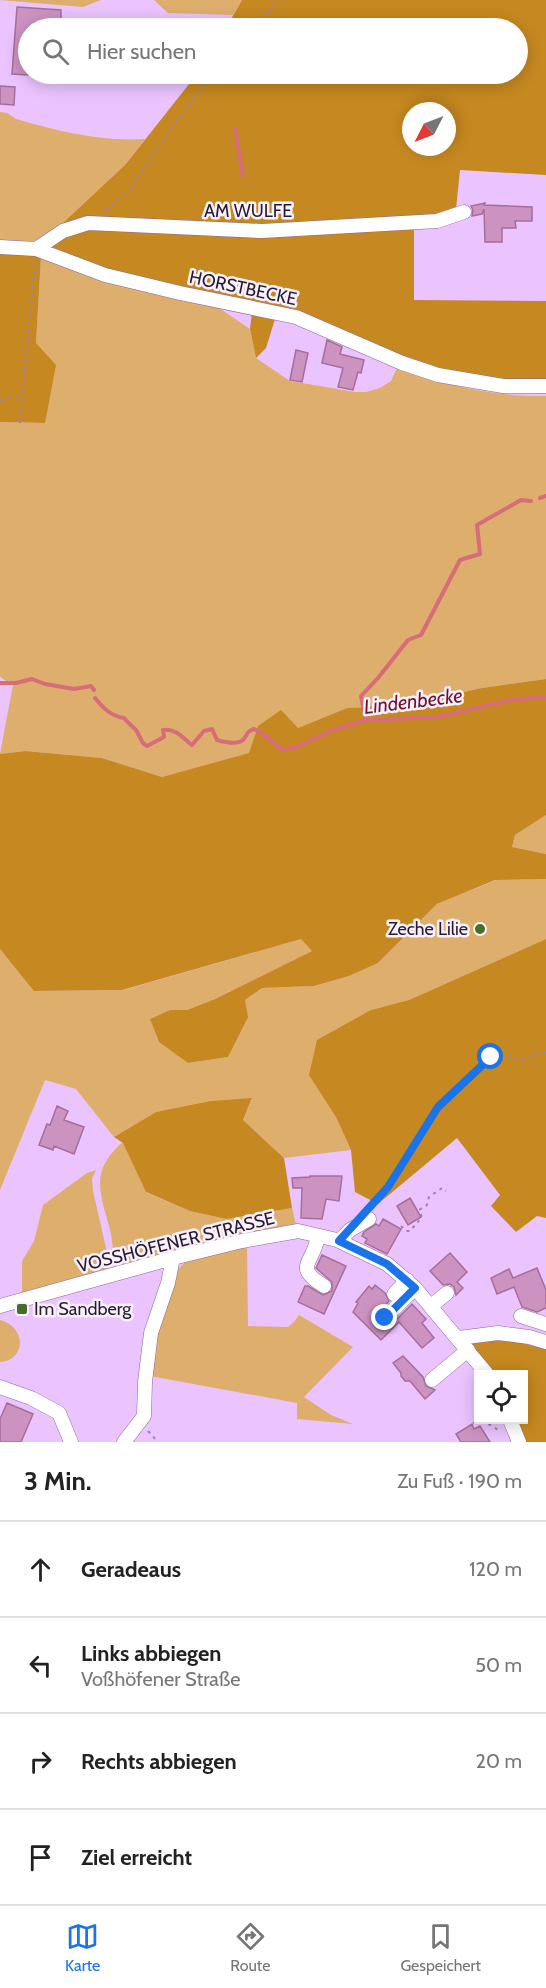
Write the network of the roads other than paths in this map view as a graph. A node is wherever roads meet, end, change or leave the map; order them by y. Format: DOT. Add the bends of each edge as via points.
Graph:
graph roads {
  1 [pos="464,212"];
  2 [pos="0,247"];
  3 [pos="36,249"];
  4 [pos="546,386"];
  5 [pos="369,1213"];
  6 [pos="318,1236"];
  7 [pos="339,1241"];
  8 [pos="173,1258"];
  9 [pos="411,1284"];
  10 [pos="324,1286"];
  11 [pos="447,1293"];
  12 [pos="394,1294"];
  13 [pos="0,1306"];
  14 [pos="431,1306"];
  15 [pos="521,1316"];
  16 [pos="385,1318"];
  17 [pos="546,1324"];
  18 [pos="459,1338"];
  19 [pos="546,1342"];
  20 [pos="468,1350"];
  21 [pos="484,1370"];
  22 [pos="432,1380"];
  23 [pos="0,1387"];
  24 [pos="512,1424"];
  25 [pos="71,1442"];
  26 [pos="124,1442"];
  27 [pos="519,1442"];
  1 -- 3 [label="street, AM WULFE" via="437,221 262,231 88,223 63,231"];
  2 -- 3 [label="street, HORSTBECKE"];
  3 -- 4 [label="street, HORSTBECKE" via="105,275 296,316 438,375 503,386"];
  5 -- 7 [label="street"];
  6 -- 7 [label="street, VOSSHÖFENER STRASSE"];
  6 -- 8 [label="street, VOSSHÖFENER STRASSE" via="298,1231"];
  6 -- 10 [label="street" via="306,1268"];
  7 -- 9 [label="street, VOSSHÖFENER STRASSE" via="387,1264"];
  8 -- 13 [label="street, VOSSHÖFENER STRASSE"];
  8 -- 26 [label="street" via="151,1333 144,1416"];
  9 -- 12 [label="street"];
  9 -- 14 [label="street, VOSSHÖFENER STRASSE"];
  9 -- 16 [label="street"];
  11 -- 14 [label="street"];
  14 -- 18 [label="street, VOSSHÖFENER STRASSE"];
  15 -- 17 [label="street"];
  18 -- 19 [label="street" via="498,1333"];
  18 -- 20 [label="street, VOSSHÖFENER STRASSE"];
  20 -- 21 [label="street, VOSSHÖFENER STRASSE"];
  20 -- 22 [label="street"];
  23 -- 25 [label="street" via="59,1413"];
  24 -- 27 [label="street"];
}
